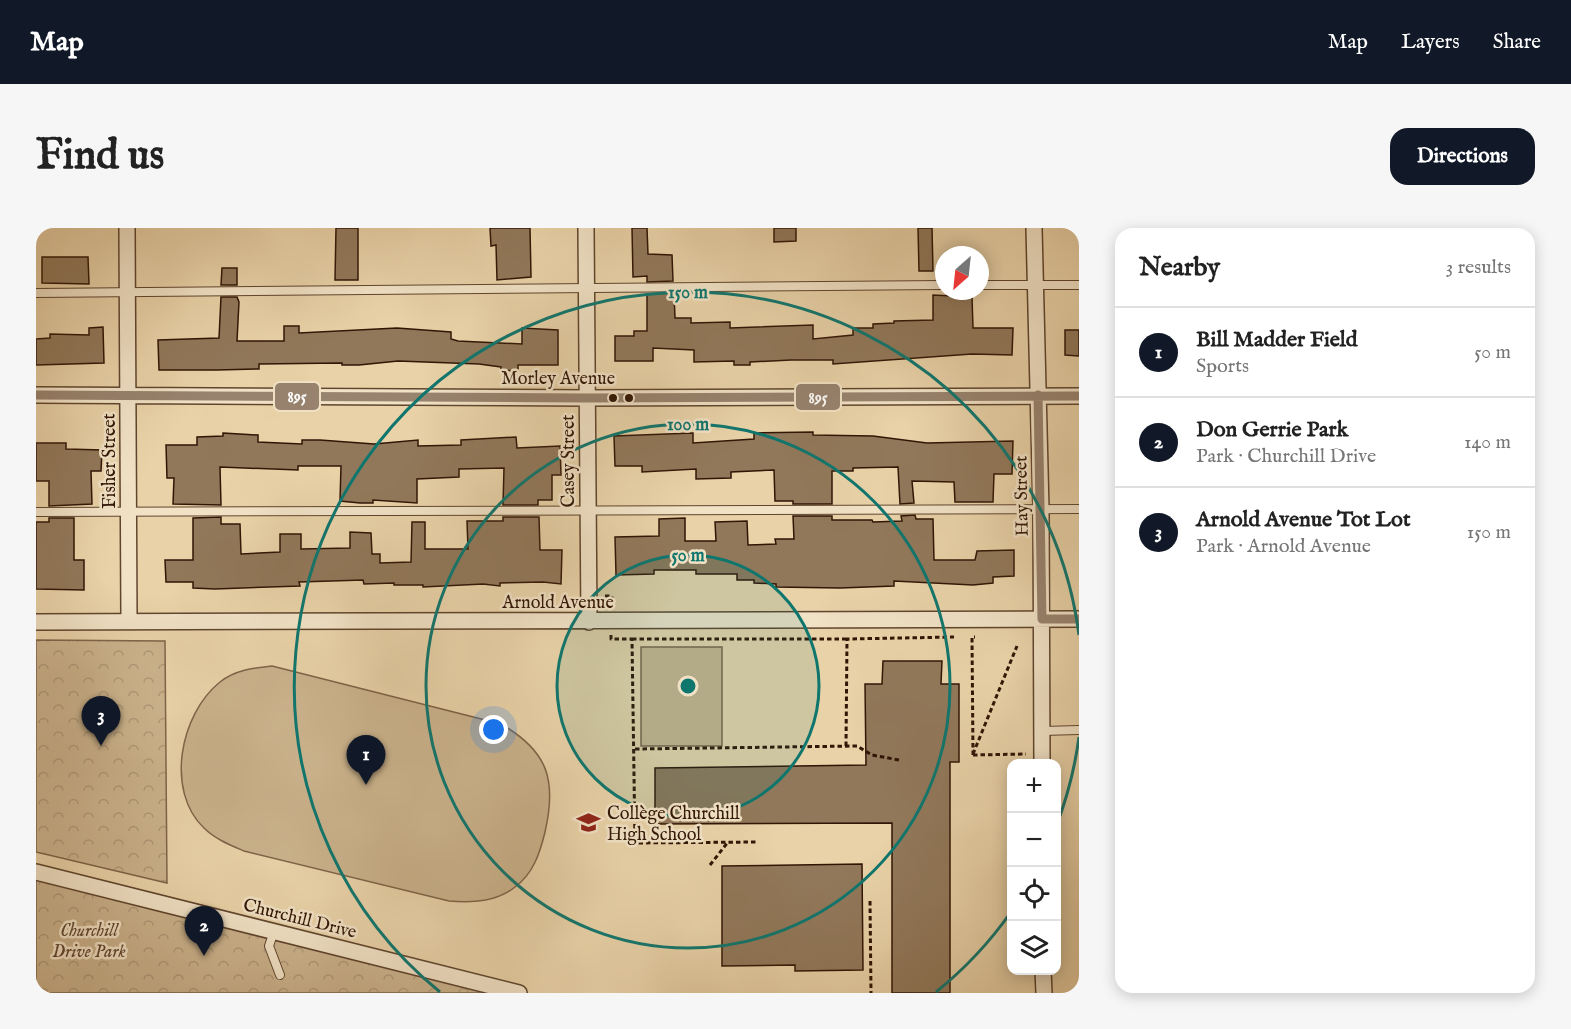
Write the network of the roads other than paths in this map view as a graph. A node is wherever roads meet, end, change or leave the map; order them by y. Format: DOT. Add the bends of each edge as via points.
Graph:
graph roads {
  1 [pos="127,228"];
  2 [pos="586,228"];
  3 [pos="1034,228"];
  4 [pos="935,285"];
  5 [pos="989,285"];
  6 [pos="1036,285"];
  7 [pos="1079,285"];
  8 [pos="587,289"];
  9 [pos="36,293"];
  10 [pos="127,293"];
  11 [pos="128,394"];
  12 [pos="36,395"];
  13 [pos="1038,396"];
  14 [pos="1079,396"];
  15 [pos="587,398"];
  16 [pos="1041,509"];
  17 [pos="1079,509"];
  18 [pos="588,510"];
  19 [pos="128,511"];
  20 [pos="36,512"];
  21 [pos="1042,619"];
  22 [pos="1079,619"];
  23 [pos="129,621"];
  24 [pos="36,622"];
  25 [pos="589,622"];
  26 [pos="1079,730"];
  27 [pos="1042,731"];
  28 [pos="1042,759"];
  29 [pos="36,872"];
  30 [pos="274,931"];
  31 [pos="280,975"];
  32 [pos="1043,975"];
  33 [pos="519,993"];
  34 [pos="1044,993"];
  1 -- 10 [label="street, Fisher Street"];
  2 -- 8 [label="street, Casey Street"];
  3 -- 6 [label="street, Hay Street"];
  4 -- 8 [label="lane"];
  5 -- 6 [label="lane"];
  6 -- 7 [label="lane"];
  6 -- 13 [label="street, Hay Street"];
  8 -- 10 [label="lane"];
  8 -- 15 [label="street, Casey Street"];
  9 -- 10 [label="lane"];
  10 -- 11 [label="street, Fisher Street"];
  11 -- 12 [label="street, Morley Avenue"];
  11 -- 15 [label="street, Morley Avenue"];
  11 -- 19 [label="street, Fisher Street"];
  13 -- 14 [label="street, Morley Avenue"];
  13 -- 15 [label="street, Morley Avenue"];
  13 -- 16 [label="street, Hay Street"];
  15 -- 18 [label="street, Casey Street"];
  16 -- 17 [label="lane"];
  16 -- 18 [label="lane"];
  16 -- 21 [label="street, Hay Street"];
  18 -- 19 [label="lane"];
  18 -- 25 [label="street, Casey Street"];
  19 -- 20 [label="lane"];
  19 -- 23 [label="street, Fisher Street"];
  21 -- 22 [label="street, Arnold Avenue"];
  21 -- 25 [label="street, Arnold Avenue"];
  21 -- 27 [label="street, Hay Street"];
  23 -- 24 [label="street, Arnold Avenue"];
  23 -- 25 [label="street, Arnold Avenue"];
  26 -- 27 [label="lane"];
  27 -- 28 [label="street, Hay Street"];
  29 -- 30 [label="street, Churchill Drive"];
  30 -- 31 [label="lane" via="269,946"];
  30 -- 33 [label="street, Churchill Drive"];
  32 -- 34 [label="street"];
}
